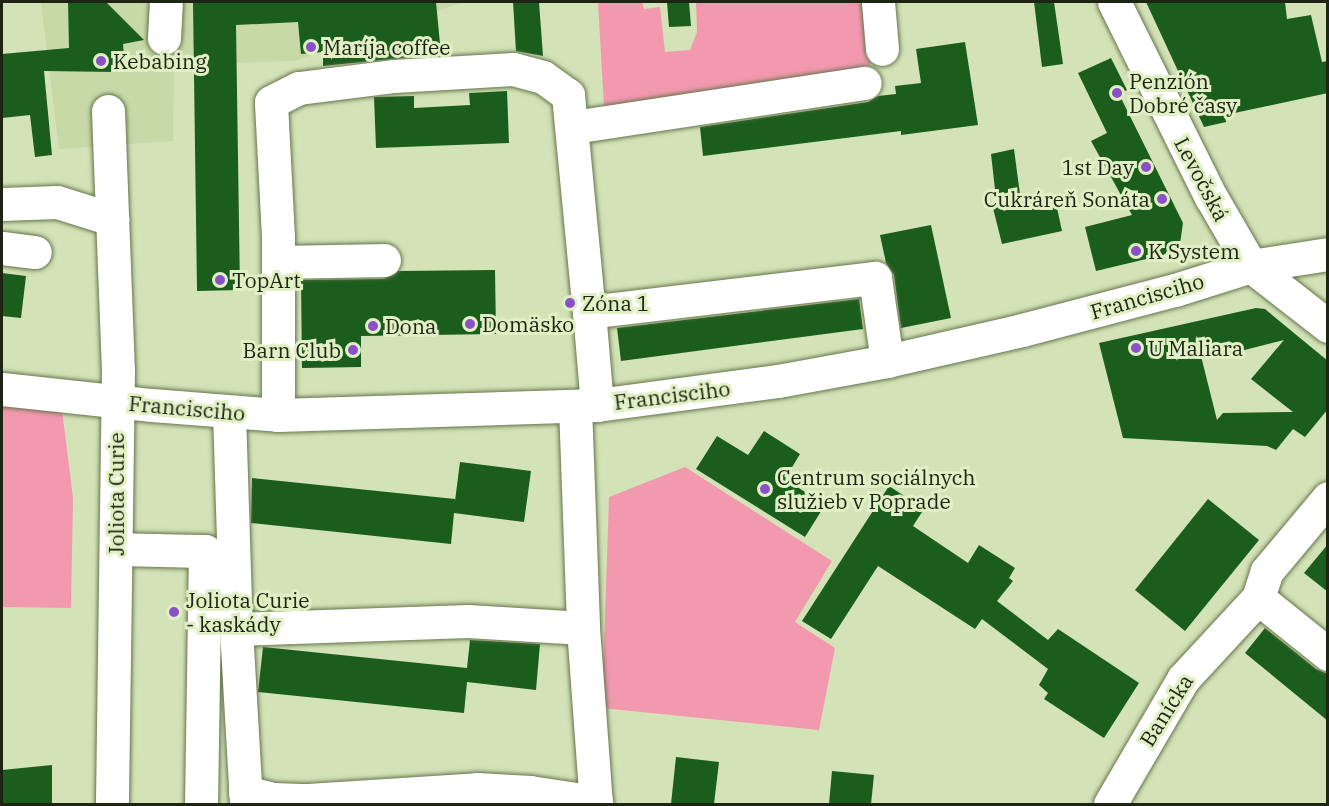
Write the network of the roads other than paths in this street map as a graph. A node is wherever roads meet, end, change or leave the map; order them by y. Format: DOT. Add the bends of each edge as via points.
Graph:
graph roads {
  1 [pos="166,2"];
  2 [pos="878,2"];
  3 [pos="1114,2"];
  4 [pos="164,38"];
  5 [pos="882,49"];
  6 [pos="865,83"];
  7 [pos="108,111"];
  8 [pos="573,127"];
  9 [pos="2,204"];
  10 [pos="112,219"];
  11 [pos="2,248"];
  12 [pos="35,252"];
  13 [pos="1328,254"];
  14 [pos="384,260"];
  15 [pos="279,262"];
  16 [pos="1251,266"];
  17 [pos="589,312"];
  18 [pos="1328,326"];
  19 [pos="887,361"];
  20 [pos="2,389"];
  21 [pos="117,402"];
  22 [pos="586,405"];
  23 [pos="229,412"];
  24 [pos="278,415"];
  25 [pos="1328,498"];
  26 [pos="116,549"];
  27 [pos="1258,598"];
  28 [pos="583,628"];
  29 [pos="236,629"];
  30 [pos="1328,654"];
  31 [pos="245,798"];
  32 [pos="596,803"];
  33 [pos="112,804"];
  34 [pos="201,804"];
  35 [pos="1110,804"];
  1 -- 4 [label="street"];
  2 -- 5 [label="street"];
  3 -- 16 [label="street, Levočská" via="1211,197"];
  6 -- 8 [label="street"];
  7 -- 10 [label="street, Joliota Curie"];
  8 -- 15 [label="street" via="568,95 543,77 513,69 394,76 299,88 271,102"];
  8 -- 17 [label="street"];
  9 -- 10 [label="street" via="57,202"];
  10 -- 21 [label="street, Joliota Curie"];
  11 -- 12 [label="street"];
  13 -- 16 [label="street, Francisciho"];
  14 -- 15 [label="street"];
  15 -- 24 [label="street"];
  16 -- 18 [label="street, Levočská"];
  16 -- 19 [label="street, Francisciho" via="1022,330"];
  17 -- 19 [label="street" via="875,278"];
  17 -- 22 [label="street"];
  19 -- 22 [label="street, Francisciho" via="778,381"];
  20 -- 21 [label="street, Francisciho"];
  21 -- 23 [label="street, Francisciho"];
  21 -- 26 [label="street, Joliota Curie"];
  22 -- 24 [label="street, Francisciho"];
  22 -- 28 [label="street"];
  23 -- 24 [label="street, Francisciho"];
  23 -- 29 [label="street"];
  25 -- 27 [label="street, Banícka" via="1267,571"];
  26 -- 33 [label="street, Joliota Curie"];
  26 -- 34 [label="street" via="205,551"];
  27 -- 30 [label="street"];
  27 -- 35 [label="street, Banícka" via="1184,679"];
  28 -- 29 [label="street" via="468,621"];
  28 -- 32 [label="street"];
  29 -- 31 [label="street"];
  31 -- 32 [label="street" via="308,800 477,789 530,792"];
}
